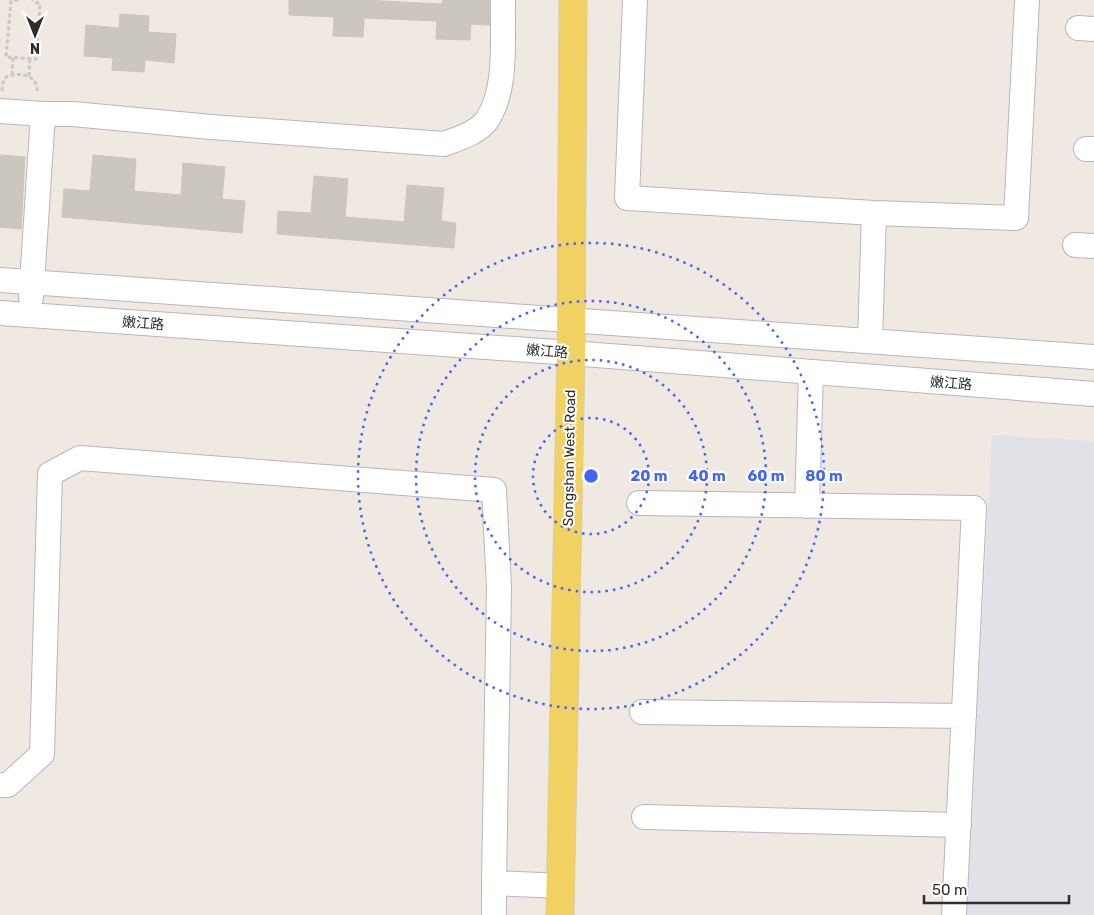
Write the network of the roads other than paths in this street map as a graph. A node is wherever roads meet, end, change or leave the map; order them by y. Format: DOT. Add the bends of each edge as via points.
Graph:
graph roads {
  1 [pos="503,0"];
  2 [pos="572,0"];
  3 [pos="635,0"];
  4 [pos="1027,0"];
  5 [pos="1,102"];
  6 [pos="40,105"];
  7 [pos="874,212"];
  8 [pos="0,280"];
  9 [pos="32,282"];
  10 [pos="0,313"];
  11 [pos="30,315"];
  12 [pos="572,320"];
  13 [pos="870,341"];
  14 [pos="571,353"];
  15 [pos="1094,357"];
  16 [pos="811,372"];
  17 [pos="1094,394"];
  18 [pos="639,503"];
  19 [pos="807,506"];
  20 [pos="642,712"];
  21 [pos="964,716"];
  22 [pos="0,785"];
  23 [pos="644,817"];
  24 [pos="959,825"];
  25 [pos="494,883"];
  26 [pos="560,886"];
  27 [pos="494,915"];
  28 [pos="560,915"];
  29 [pos="954,915"];
  1 -- 6 [label="street" via="501,80 495,103 486,122 466,136 444,144 73,114"];
  2 -- 12 [label="main road, Songshan West Road"];
  3 -- 7 [label="street" via="627,198"];
  4 -- 7 [label="street" via="1016,218"];
  5 -- 6 [label="street"];
  6 -- 9 [label="street"];
  7 -- 13 [label="street"];
  8 -- 9 [label="street"];
  9 -- 11 [label="street"];
  9 -- 12 [label="street"];
  10 -- 11 [label="street, 嫩江路"];
  11 -- 14 [label="street, 嫩江路"];
  12 -- 13 [label="street"];
  12 -- 14 [label="main road, Songshan West Road"];
  13 -- 15 [label="street"];
  14 -- 16 [label="street, 嫩江路"];
  14 -- 26 [label="main road, Songshan West Road"];
  16 -- 17 [label="street, 嫩江路"];
  16 -- 19 [label="street"];
  18 -- 19 [label="street"];
  19 -- 21 [label="street" via="974,508"];
  20 -- 21 [label="street"];
  21 -- 24 [label="street"];
  22 -- 25 [label="street" via="8,785 42,754 50,474 80,458 494,490 499,587"];
  23 -- 24 [label="street"];
  24 -- 29 [label="street"];
  25 -- 26 [label="street"];
  25 -- 27 [label="street"];
  26 -- 28 [label="main road, Songshan West Road"];
}
